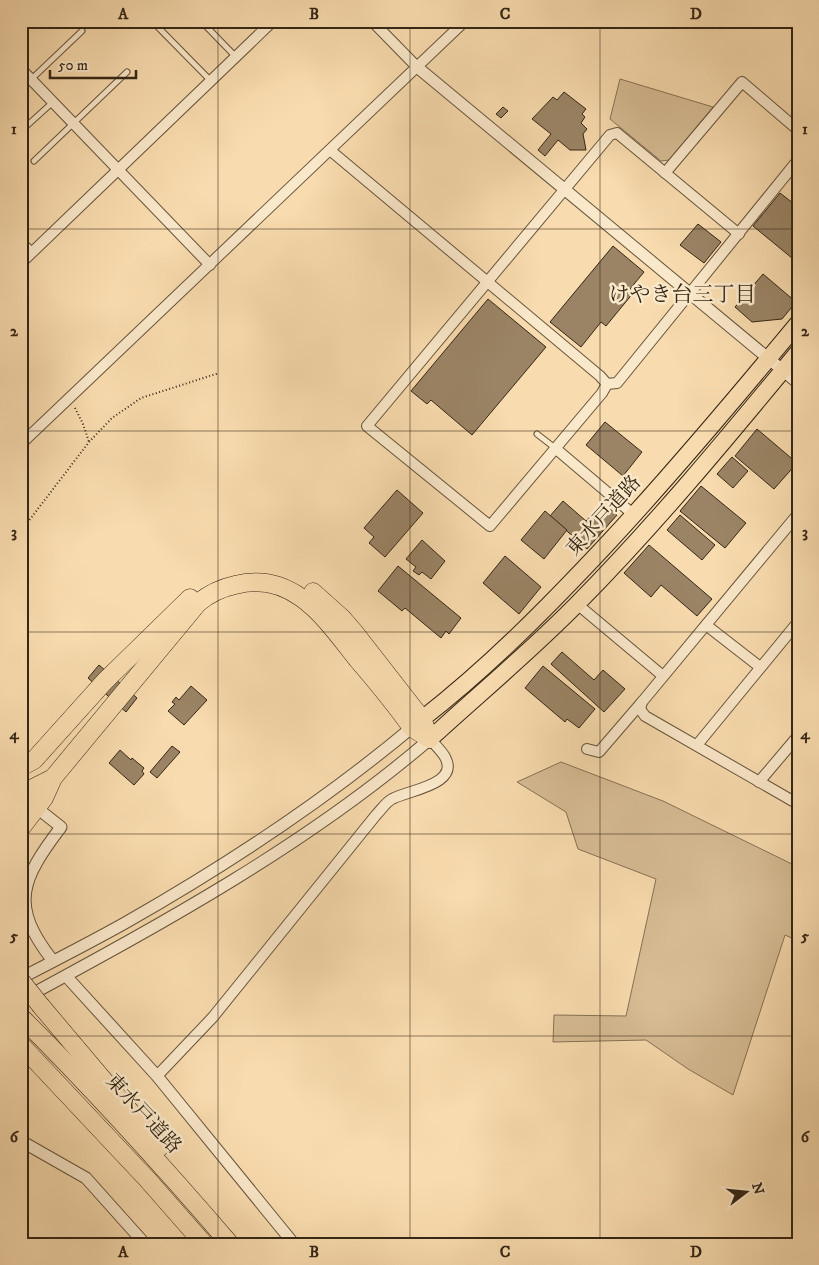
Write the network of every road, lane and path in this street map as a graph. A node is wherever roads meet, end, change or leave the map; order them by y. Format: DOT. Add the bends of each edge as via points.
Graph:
graph roads {
  1 [pos="152,21"];
  2 [pos="201,21"];
  3 [pos="273,21"];
  4 [pos="372,21"];
  5 [pos="465,21"];
  6 [pos="82,32"];
  7 [pos="236,57"];
  8 [pos="417,67"];
  9 [pos="21,68"];
  10 [pos="127,72"];
  11 [pos="31,79"];
  12 [pos="210,81"];
  13 [pos="21,89"];
  14 [pos="53,102"];
  15 [pos="72,123"];
  16 [pos="798,130"];
  17 [pos="21,131"];
  18 [pos="331,151"];
  19 [pos="798,160"];
  20 [pos="34,161"];
  21 [pos="119,170"];
  22 [pos="665,173"];
  23 [pos="565,188"];
  24 [pos="739,234"];
  25 [pos="21,239"];
  26 [pos="34,252"];
  27 [pos="21,263"];
  28 [pos="210,265"];
  29 [pos="488,281"];
  30 [pos="690,293"];
  31 [pos="798,323"];
  32 [pos="798,352"];
  33 [pos="768,358"];
  34 [pos="783,371"];
  35 [pos="219,373"];
  36 [pos="798,383"];
  37 [pos="607,384"];
  38 [pos="69,400"];
  39 [pos="536,434"];
  40 [pos="89,442"];
  41 [pos="21,444"];
  42 [pos="555,448"];
  43 [pos="634,514"];
  44 [pos="798,514"];
  45 [pos="21,531"];
  46 [pos="577,604"];
  47 [pos="798,622"];
  48 [pos="706,625"];
  49 [pos="760,667"];
  50 [pos="663,676"];
  51 [pos="642,702"];
  52 [pos="417,723"];
  53 [pos="798,736"];
  54 [pos="430,739"];
  55 [pos="697,745"];
  56 [pos="587,749"];
  57 [pos="28,764"];
  58 [pos="53,778"];
  59 [pos="759,782"];
  60 [pos="21,786"];
  61 [pos="21,802"];
  62 [pos="798,804"];
  63 [pos="42,812"];
  64 [pos="21,828"];
  65 [pos="53,962"];
  66 [pos="66,976"];
  67 [pos="21,980"];
  68 [pos="22,1012"];
  69 [pos="21,1045"];
  70 [pos="21,1056"];
  71 [pos="157,1076"];
  72 [pos="93,1120"];
  73 [pos="21,1140"];
  74 [pos="145,1244"];
  75 [pos="204,1244"];
  76 [pos="230,1244"];
  77 [pos="235,1244"];
  78 [pos="294,1244"];
  1 -- 12 [label="lane"];
  2 -- 7 [label="lane"];
  3 -- 7 [label="street"];
  4 -- 8 [label="street"];
  5 -- 8 [label="street"];
  6 -- 11 [label="lane"];
  7 -- 12 [label="street"];
  8 -- 18 [label="street"];
  8 -- 23 [label="street"];
  9 -- 11 [label="street"];
  10 -- 15 [label="lane"];
  11 -- 13 [label="lane"];
  11 -- 14 [label="street"];
  12 -- 21 [label="street"];
  14 -- 15 [label="street"];
  14 -- 17 [label="lane"];
  15 -- 20 [label="lane"];
  15 -- 21 [label="street"];
  16 -- 22 [label="street" via="742,82"];
  18 -- 28 [label="street"];
  18 -- 29 [label="street"];
  19 -- 24 [label="street"];
  21 -- 26 [label="street"];
  21 -- 28 [label="street"];
  22 -- 23 [label="street" via="617,133 610,135"];
  22 -- 24 [label="street"];
  23 -- 29 [label="street"];
  23 -- 30 [label="street"];
  24 -- 30 [label="street"];
  25 -- 26 [label="lane"];
  26 -- 27 [label="street"];
  28 -- 38 [label="street"];
  29 -- 37 [label="street"];
  29 -- 42 [label="street" via="367,426 490,526"];
  30 -- 33 [label="street"];
  30 -- 37 [label="street" via="617,382"];
  31 -- 33 [label="highway, 東水戸道路"];
  32 -- 34 [label="highway, 東水戸道路"];
  33 -- 34 [label="street"];
  33 -- 43 [label="highway, 東水戸道路"];
  34 -- 36 [label="street"];
  34 -- 46 [label="highway, 東水戸道路" via="650,527"];
  35 -- 40 [label="path" via="141,398 112,418"];
  37 -- 42 [label="street"];
  38 -- 40 [label="path"];
  38 -- 41 [label="street"];
  39 -- 42 [label="lane"];
  40 -- 45 [label="path"];
  42 -- 43 [label="street"];
  43 -- 52 [label="highway, 東水戸道路" via="563,592 500,652"];
  44 -- 48 [label="street"];
  46 -- 50 [label="street"];
  46 -- 54 [label="highway, 東水戸道路"];
  47 -- 49 [label="street"];
  48 -- 49 [label="street"];
  48 -- 50 [label="street"];
  49 -- 55 [label="street"];
  50 -- 51 [label="street"];
  51 -- 55 [label="street" via="640,709 645,716"];
  51 -- 56 [label="street" via="599,752"];
  52 -- 54 [label="highway"];
  52 -- 57 [label="highway" via="348,625 321,598 288,577 265,571 242,571 219,577 198,590 105,681"];
  52 -- 58 [label="highway" via="304,598 267,583 241,583 217,591 198,603"];
  52 -- 65 [label="street" via="387,750 291,821 124,924"];
  53 -- 59 [label="street"];
  54 -- 66 [label="street" via="300,838 188,908"];
  54 -- 71 [label="street" via="447,763 443,779 391,799 213,1017"];
  55 -- 59 [label="street"];
  57 -- 60 [label="highway" via="26,782"];
  58 -- 61 [label="highway" via="33,788"];
  58 -- 64 [label="highway" via="44,798"];
  59 -- 62 [label="street"];
  63 -- 65 [label="street" via="61,827 30,873 26,910 33,933"];
  65 -- 67 [label="street"];
  66 -- 68 [label="street"];
  66 -- 71 [label="street"];
  67 -- 77 [label="highway, bridge" via="172,1162"];
  68 -- 76 [label="highway, 東水戸道路"];
  69 -- 72 [label="highway, 東水戸道路"];
  70 -- 72 [label="highway"];
  71 -- 78 [label="street"];
  72 -- 75 [label="highway, 東水戸道路"];
  73 -- 74 [label="street" via="86,1178"];
}
